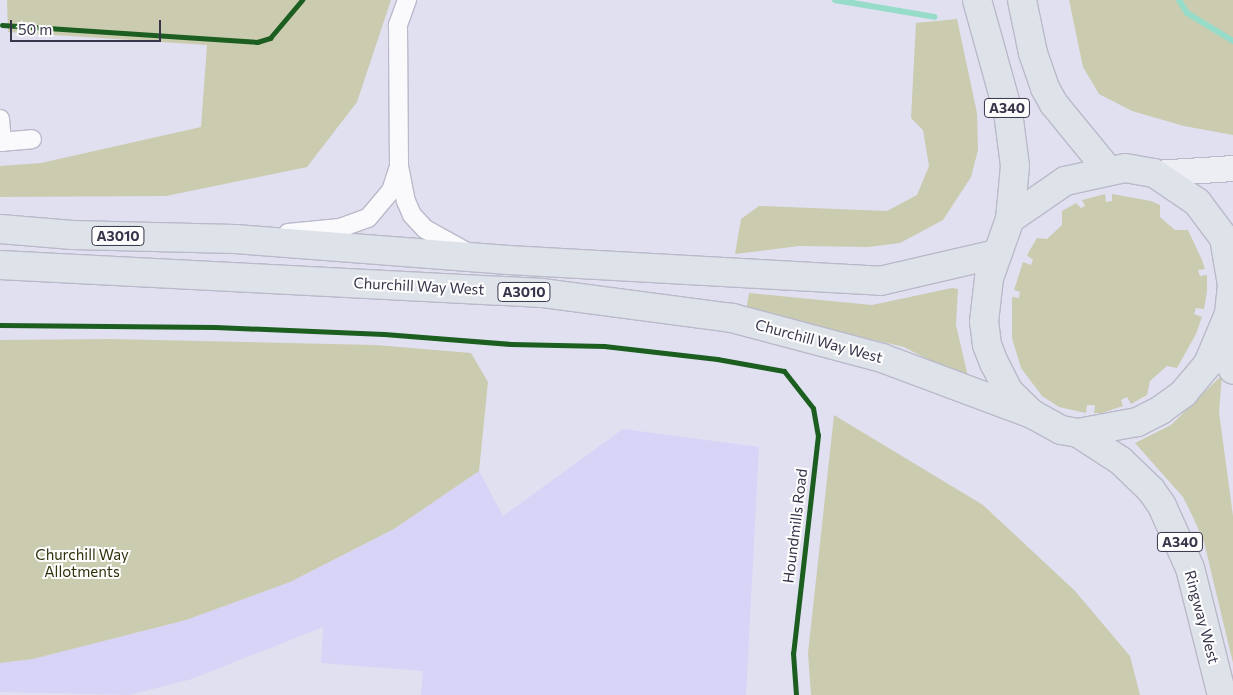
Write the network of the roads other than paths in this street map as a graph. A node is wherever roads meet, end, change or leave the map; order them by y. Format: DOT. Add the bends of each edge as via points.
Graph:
graph roads {
  1 [pos="407,0"];
  2 [pos="977,0"];
  3 [pos="1022,0"];
  4 [pos="0,119"];
  5 [pos="32,139"];
  6 [pos="1,142"];
  7 [pos="399,166"];
  8 [pos="1233,168"];
  9 [pos="1108,170"];
  10 [pos="1154,173"];
  11 [pos="1010,219"];
  12 [pos="0,229"];
  13 [pos="236,239"];
  14 [pos="996,254"];
  15 [pos="476,257"];
  16 [pos="0,265"];
  17 [pos="1231,312"];
  18 [pos="1219,342"];
  19 [pos="1233,370"];
  20 [pos="1032,414"];
  21 [pos="1078,433"];
  22 [pos="1222,695"];
  1 -- 7 [label="street" via="398,25"];
  2 -- 11 [label="main road, A340" via="1008,112 1015,166"];
  3 -- 9 [label="main road, A340" via="1033,53 1045,88 1054,104"];
  4 -- 6 [label="street"];
  5 -- 6 [label="street"];
  7 -- 13 [label="street" via="391,191 373,213 358,224"];
  7 -- 15 [label="street" via="412,214 425,229"];
  8 -- 10 [label="main road"];
  9 -- 10 [label="main road" via="1125,168"];
  9 -- 11 [label="main road" via="1052,187"];
  10 -- 17 [label="main road" via="1197,202 1224,238 1232,285"];
  11 -- 14 [label="main road"];
  12 -- 13 [label="main road, Churchill Way West / A3010" via="73,235"];
  13 -- 15 [label="main road, Churchill Way West / A3010"];
  14 -- 15 [label="main road, Churchill Way West / A3010" via="880,281"];
  14 -- 20 [label="main road" via="986,292 987,345 1009,392"];
  16 -- 20 [label="main road, Churchill Way West / A3010" via="542,293 732,318 890,361"];
  17 -- 18 [label="main road"];
  18 -- 19 [label="main road"];
  18 -- 21 [label="main road" via="1197,379 1161,410 1137,422"];
  20 -- 21 [label="main road" via="1048,424"];
  21 -- 22 [label="main road, Ringway West / A340" via="1121,461 1151,490 1162,506 1190,568"];
}
